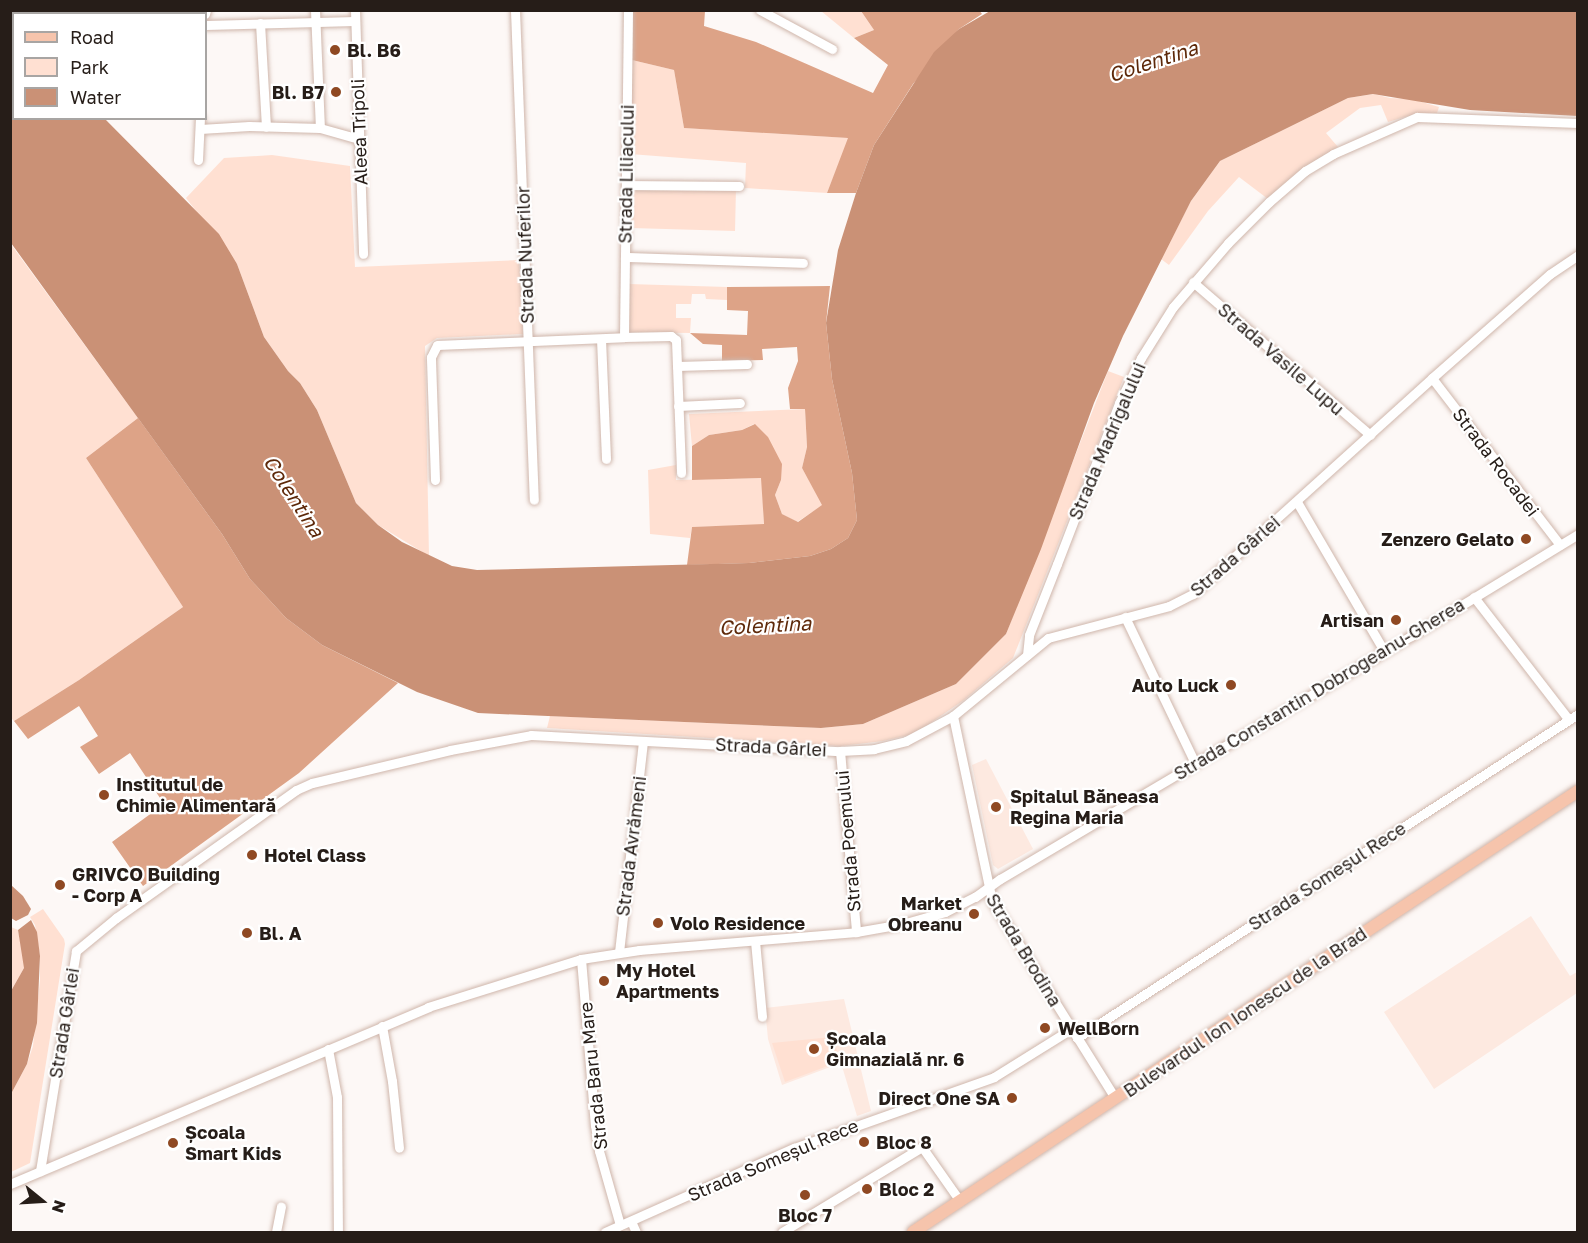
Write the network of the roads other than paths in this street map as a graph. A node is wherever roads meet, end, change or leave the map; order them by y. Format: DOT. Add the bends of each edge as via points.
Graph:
graph roads {
  1 [pos="315,10"];
  2 [pos="354,10"];
  3 [pos="515,10"];
  4 [pos="628,10"];
  5 [pos="760,10"];
  6 [pos="355,21"];
  7 [pos="315,22"];
  8 [pos="260,23"];
  9 [pos="207,24"];
  10 [pos="832,49"];
  11 [pos="1578,123"];
  12 [pos="200,124"];
  13 [pos="266,126"];
  14 [pos="320,128"];
  15 [pos="359,139"];
  16 [pos="198,159"];
  17 [pos="626,185"];
  18 [pos="739,186"];
  19 [pos="363,254"];
  20 [pos="1578,255"];
  21 [pos="625,257"];
  22 [pos="803,262"];
  23 [pos="1193,282"];
  24 [pos="624,337"];
  25 [pos="601,339"];
  26 [pos="529,341"];
  27 [pos="747,364"];
  28 [pos="677,366"];
  29 [pos="1432,378"];
  30 [pos="740,404"];
  31 [pos="678,406"];
  32 [pos="1370,435"];
  33 [pos="606,459"];
  34 [pos="681,473"];
  35 [pos="435,480"];
  36 [pos="534,500"];
  37 [pos="1297,502"];
  38 [pos="1578,534"];
  39 [pos="1560,545"];
  40 [pos="1474,597"];
  41 [pos="1125,617"];
  42 [pos="1383,651"];
  43 [pos="1027,654"];
  44 [pos="953,716"];
  45 [pos="1573,717"];
  46 [pos="643,741"];
  47 [pos="840,751"];
  48 [pos="1195,763"];
  49 [pos="1578,791"];
  50 [pos="987,889"];
  51 [pos="856,932"];
  52 [pos="755,941"];
  53 [pos="619,952"];
  54 [pos="581,959"];
  55 [pos="762,1017"];
  56 [pos="382,1026"];
  57 [pos="1071,1029"];
  58 [pos="1077,1038"];
  59 [pos="328,1049"];
  60 [pos="1115,1098"];
  61 [pos="399,1148"];
  62 [pos="40,1171"];
  63 [pos="10,1185"];
  64 [pos="960,1201"];
  65 [pos="280,1206"];
  66 [pos="631,1221"];
  67 [pos="620,1226"];
  68 [pos="276,1233"];
  69 [pos="338,1233"];
  70 [pos="605,1233"];
  71 [pos="636,1233"];
  72 [pos="782,1233"];
  73 [pos="913,1233"];
  1 -- 7 [label="street"];
  2 -- 6 [label="street, Aleea Tripoli"];
  3 -- 26 [label="street, Strada Nuferilor"];
  4 -- 17 [label="street, Strada Liliacului"];
  5 -- 10 [label="street"];
  6 -- 7 [label="street"];
  6 -- 15 [label="street, Aleea Tripoli"];
  7 -- 8 [label="street"];
  7 -- 14 [label="street"];
  8 -- 9 [label="street"];
  8 -- 13 [label="street"];
  11 -- 23 [label="street, Strada Madrigalului" via="1409,119 1305,171 1269,202"];
  12 -- 13 [label="street"];
  12 -- 16 [label="street"];
  13 -- 14 [label="street"];
  14 -- 15 [label="street"];
  15 -- 19 [label="street, Aleea Tripoli"];
  17 -- 18 [label="street"];
  17 -- 21 [label="street, Strada Liliacului"];
  20 -- 29 [label="street, Strada Gârlei" via="1550,274"];
  21 -- 22 [label="street"];
  21 -- 24 [label="street, Strada Liliacului"];
  23 -- 32 [label="street, Strada Vasile Lupu"];
  23 -- 43 [label="street, Strada Madrigalului" via="1153,336 1119,403 1029,635"];
  24 -- 25 [label="street"];
  24 -- 28 [label="street" via="674,337"];
  25 -- 26 [label="street"];
  25 -- 33 [label="street"];
  26 -- 35 [label="street" via="437,345 431,357"];
  26 -- 36 [label="street, Strada Nuferilor"];
  27 -- 28 [label="street"];
  28 -- 31 [label="street"];
  29 -- 32 [label="street, Strada Gârlei"];
  29 -- 39 [label="street, Strada Rocadei"];
  30 -- 31 [label="street"];
  31 -- 34 [label="street"];
  32 -- 37 [label="street, Strada Gârlei"];
  37 -- 41 [label="street, Strada Gârlei" via="1193,594 1169,606"];
  37 -- 42 [label="street"];
  38 -- 39 [label="street, Strada Constantin Dobrogeanu-Gherea"];
  39 -- 40 [label="street, Strada Constantin Dobrogeanu-Gherea"];
  40 -- 42 [label="street, Strada Constantin Dobrogeanu-Gherea"];
  40 -- 45 [label="street"];
  41 -- 43 [label="street, Strada Gârlei" via="1048,638"];
  41 -- 48 [label="street"];
  42 -- 48 [label="street, Strada Constantin Dobrogeanu-Gherea"];
  43 -- 44 [label="street, Strada Gârlei"];
  44 -- 47 [label="street, Strada Gârlei" via="919,736 891,746"];
  44 -- 50 [label="street, Strada Brodina"];
  45 -- 58 [label="street, Strada Someșul Rece"];
  46 -- 47 [label="street, Strada Gârlei"];
  46 -- 53 [label="street, Strada Avrămeni"];
  46 -- 62 [label="street, Strada Gârlei" via="531,735 485,742 312,783 296,790 116,918 81,945 75,955"];
  47 -- 51 [label="street, Strada Poemului"];
  48 -- 50 [label="street, Strada Constantin Dobrogeanu-Gherea"];
  49 -- 60 [label="main road, Bulevardul Ion Ionescu de la Brad"];
  50 -- 51 [label="street, Strada Constantin Dobrogeanu-Gherea" via="934,916"];
  50 -- 57 [label="street, Strada Brodina"];
  51 -- 52 [label="street, Strada Constantin Dobrogeanu-Gherea"];
  52 -- 53 [label="street, Strada Constantin Dobrogeanu-Gherea"];
  52 -- 55 [label="street"];
  53 -- 54 [label="street, Strada Constantin Dobrogeanu-Gherea"];
  54 -- 56 [label="street, Strada Constantin Dobrogeanu-Gherea" via="428,1007"];
  54 -- 67 [label="street, Strada Baru Mare" via="595,1125"];
  56 -- 59 [label="street, Strada Constantin Dobrogeanu-Gherea"];
  56 -- 61 [label="street"];
  57 -- 58 [label="street, Strada Brodina"];
  57 -- 66 [label="street, Strada Someșul Rece" via="988,1080 794,1148"];
  58 -- 60 [label="street, Strada Brodina"];
  59 -- 62 [label="street, Strada Constantin Dobrogeanu-Gherea"];
  59 -- 69 [label="street" via="337,1097"];
  60 -- 64 [label="main road, Bulevardul Ion Ionescu de la Brad"];
  62 -- 63 [label="street, Strada Constantin Dobrogeanu-Gherea"];
  64 -- 72 [label="street" via="922,1147"];
  64 -- 73 [label="main road, Bulevardul Ion Ionescu de la Brad"];
  65 -- 68 [label="street"];
  66 -- 67 [label="street, Strada Someșul Rece"];
  66 -- 71 [label="street"];
  67 -- 70 [label="street, Strada Someșul Rece"];
}
